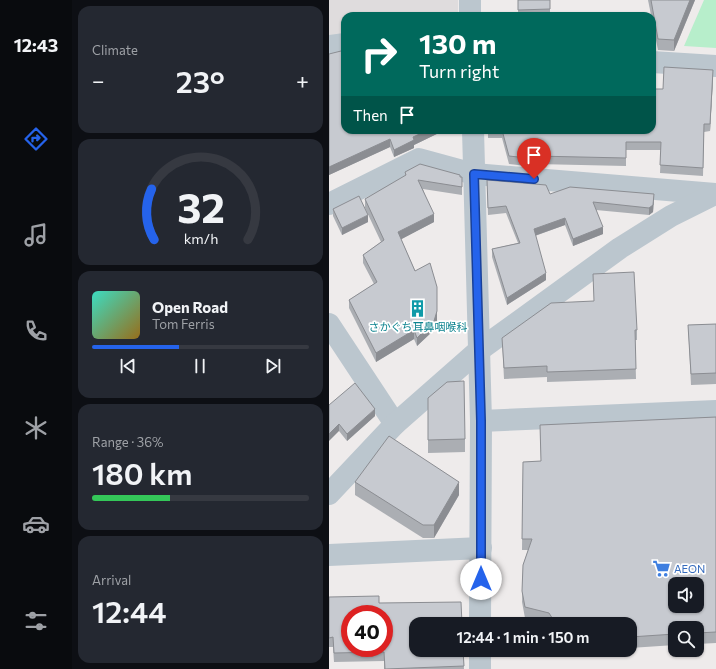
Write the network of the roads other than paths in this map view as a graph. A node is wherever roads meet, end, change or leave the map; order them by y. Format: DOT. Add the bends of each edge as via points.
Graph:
graph roads {
  1 [pos="470,0"];
  2 [pos="470,12"];
  3 [pos="341,44"];
  4 [pos="329,46"];
  5 [pos="656,62"];
  6 [pos="716,66"];
  7 [pos="473,134"];
  8 [pos="474,174"];
  9 [pos="715,194"];
  10 [pos="329,204"];
  11 [pos="329,324"];
  12 [pos="478,351"];
  13 [pos="716,411"];
  14 [pos="481,421"];
  15 [pos="395,424"];
  16 [pos="329,494"];
  17 [pos="481,548"];
  18 [pos="329,555"];
  19 [pos="481,617"];
  20 [pos="481,657"];
  21 [pos="480,669"];
  1 -- 2 [label="street"];
  3 -- 4 [label="street"];
  5 -- 6 [label="street"];
  7 -- 8 [label="street"];
  8 -- 9 [label="street"];
  8 -- 10 [label="street" via="419,159"];
  8 -- 12 [label="street"];
  9 -- 12 [label="street" via="671,216 620,248"];
  11 -- 15 [label="street"];
  12 -- 14 [label="street"];
  12 -- 15 [label="street"];
  13 -- 14 [label="street"];
  14 -- 17 [label="street"];
  15 -- 16 [label="street"];
  17 -- 18 [label="street"];
  17 -- 19 [label="street"];
  20 -- 21 [label="street"];
}
